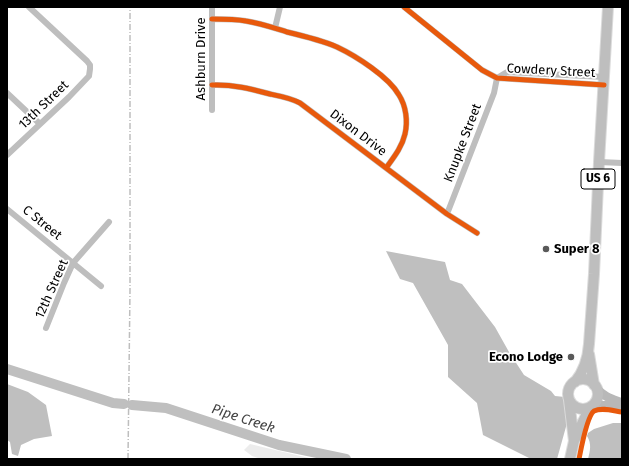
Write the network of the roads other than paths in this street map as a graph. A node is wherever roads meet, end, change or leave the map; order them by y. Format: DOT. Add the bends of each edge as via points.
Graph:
graph roads {
  1 [pos="29,7"];
  2 [pos="212,7"];
  3 [pos="280,7"];
  4 [pos="404,7"];
  5 [pos="608,7"];
  6 [pos="212,19"];
  7 [pos="274,28"];
  8 [pos="497,78"];
  9 [pos="604,81"];
  10 [pos="212,84"];
  11 [pos="7,93"];
  12 [pos="212,110"];
  13 [pos="40,124"];
  14 [pos="7,155"];
  15 [pos="599,162"];
  16 [pos="622,164"];
  17 [pos="386,168"];
  18 [pos="7,209"];
  19 [pos="447,214"];
  20 [pos="109,222"];
  21 [pos="477,233"];
  22 [pos="73,263"];
  23 [pos="101,286"];
  24 [pos="46,328"];
  25 [pos="589,352"];
  26 [pos="575,382"];
  27 [pos="595,387"];
  28 [pos="570,400"];
  29 [pos="622,404"];
  30 [pos="592,406"];
  31 [pos="574,441"];
  32 [pos="570,459"];
  1 -- 13 [label="street, 13th Street" via="86,60 90,68 87,78"];
  2 -- 6 [label="street, Ashburn Drive"];
  3 -- 7 [label="street"];
  4 -- 8 [label="street" via="482,70"];
  5 -- 9 [label="main road, US 6"];
  6 -- 7 [label="street" via="248,21"];
  6 -- 10 [label="street, Ashburn Drive"];
  7 -- 17 [label="street" via="337,47 392,85 403,104 406,130 400,149"];
  8 -- 9 [label="street, Cowdery Street"];
  8 -- 19 [label="street, Knupke Street" via="494,93"];
  9 -- 15 [label="main road, US 6"];
  10 -- 12 [label="street, Ashburn Drive"];
  10 -- 17 [label="street, Dixon Drive" via="242,87 297,102"];
  11 -- 13 [label="street"];
  13 -- 14 [label="street, 13th Street"];
  15 -- 16 [label="street"];
  15 -- 25 [label="main road, US 6"];
  17 -- 19 [label="street, Dixon Drive"];
  18 -- 22 [label="street, C Street"];
  19 -- 21 [label="street, Dixon Drive"];
  20 -- 22 [label="street, 12th Street"];
  22 -- 23 [label="street, C Street"];
  22 -- 24 [label="street, 12th Street"];
  25 -- 26 [label="main road, US 6" via="582,372"];
  25 -- 27 [label="main road, US 6"];
  26 -- 27 [label="main road" via="585,380"];
  26 -- 28 [label="main road" via="569,390"];
  27 -- 29 [label="main road" via="607,398"];
  27 -- 30 [label="main road" via="597,399"];
  28 -- 30 [label="main road" via="577,408"];
  28 -- 31 [label="main road"];
  29 -- 30 [label="main road"];
  30 -- 31 [label="main road"];
  31 -- 32 [label="main road"];
}
